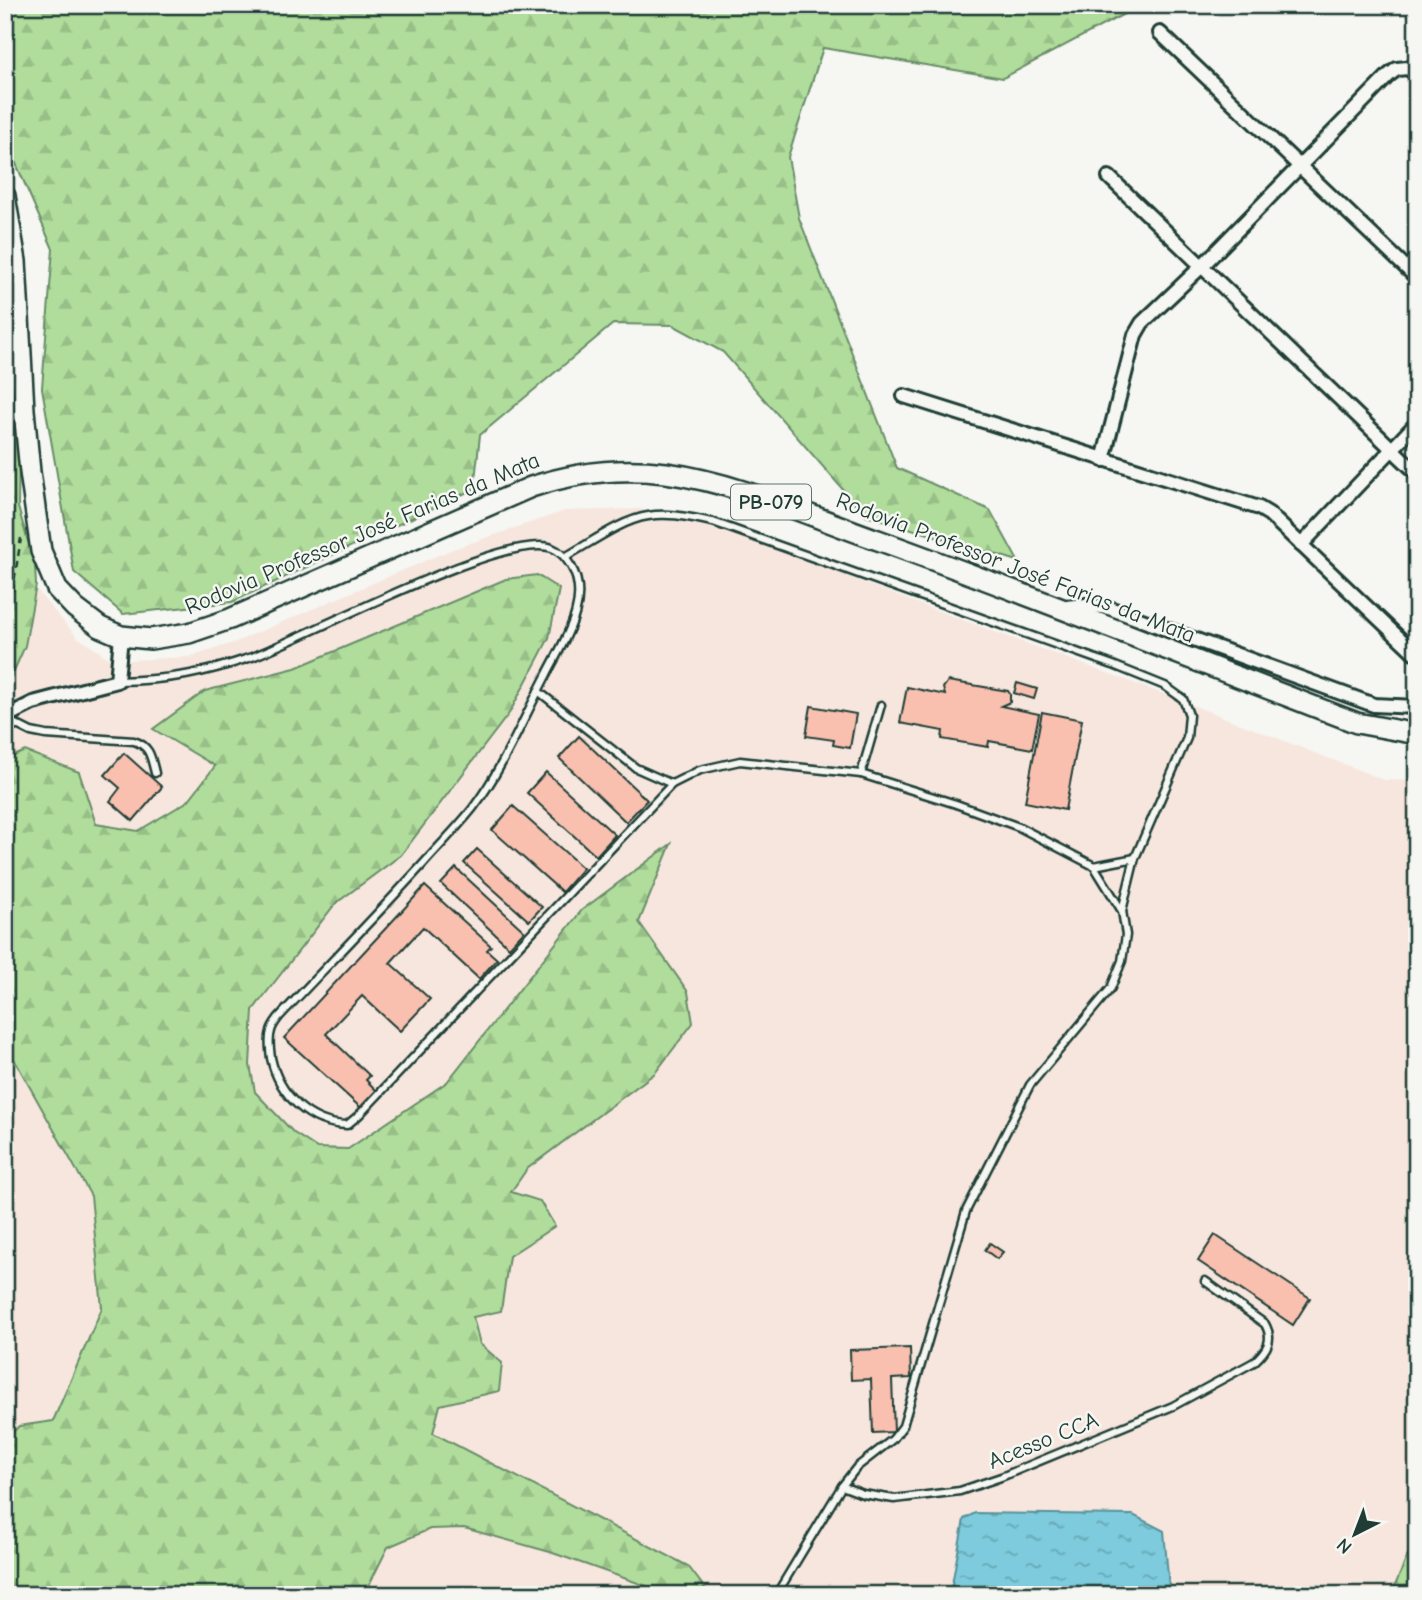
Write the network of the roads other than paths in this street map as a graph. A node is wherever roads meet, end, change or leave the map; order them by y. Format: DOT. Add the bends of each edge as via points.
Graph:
graph roads {
  1 [pos="1160,33"];
  2 [pos="1417,75"];
  3 [pos="1299,166"];
  4 [pos="1109,177"];
  5 [pos="5,196"];
  6 [pos="1202,266"];
  7 [pos="1417,278"];
  8 [pos="904,396"];
  9 [pos="1417,423"];
  10 [pos="1392,449"];
  11 [pos="1103,460"];
  12 [pos="1417,473"];
  13 [pos="1301,545"];
  14 [pos="565,557"];
  15 [pos="1058,608"];
  16 [pos="121,636"];
  17 [pos="1417,655"];
  18 [pos="117,681"];
  19 [pos="538,691"];
  20 [pos="881,705"];
  21 [pos="1417,707"];
  22 [pos="5,718"];
  23 [pos="1417,734"];
  24 [pos="155,773"];
  25 [pos="861,774"];
  26 [pos="672,784"];
  27 [pos="1135,858"];
  28 [pos="1094,866"];
  29 [pos="1122,911"];
  30 [pos="1205,1281"];
  31 [pos="842,1486"];
  32 [pos="776,1595"];
  1 -- 3 [label="street"];
  2 -- 3 [label="street" via="1408,68 1396,69"];
  3 -- 6 [label="street"];
  3 -- 7 [label="street"];
  4 -- 6 [label="street"];
  5 -- 16 [label="main road, PB-079" via="16,261 25,422 41,551 64,598 100,627"];
  6 -- 10 [label="street"];
  6 -- 11 [label="street" via="1135,335"];
  8 -- 11 [label="street"];
  9 -- 10 [label="street"];
  10 -- 12 [label="street"];
  10 -- 13 [label="street"];
  11 -- 13 [label="street" via="1259,508"];
  13 -- 17 [label="street"];
  14 -- 18 [label="lane" via="554,548 538,545 516,548 463,565 243,660 178,678"];
  14 -- 19 [label="lane" via="579,597 574,618"];
  14 -- 27 [label="lane" via="648,516 713,522 1164,686 1186,707 1187,738"];
  15 -- 16 [label="main road, Rodovia Professor José Farias da Mata / PB-079" via="729,488 667,473 597,471 531,487 230,619 169,638"];
  15 -- 21 [label="street" via="1109,608 1374,705"];
  15 -- 23 [label="main road, Rodovia Professor José Farias da Mata / PB-079" via="1357,723"];
  16 -- 18 [label="street"];
  18 -- 22 [label="street" via="33,703"];
  19 -- 26 [label="lane" via="636,768"];
  19 -- 26 [label="lane" via="473,808 278,1017 270,1032 274,1069 293,1101 314,1118 347,1125 359,1115"];
  20 -- 25 [label="lane"];
  22 -- 24 [label="lane" via="46,735 144,744"];
  25 -- 26 [label="lane" via="740,761 701,770"];
  25 -- 28 [label="lane" via="1019,827"];
  27 -- 28 [label="lane"];
  27 -- 29 [label="lane"];
  28 -- 29 [label="lane"];
  29 -- 31 [label="lane" via="1126,935 1111,988 1030,1085 966,1211 902,1426 893,1439 856,1467"];
  30 -- 31 [label="lane, Acesso CCA" via="1265,1324 1270,1342 1254,1362 1173,1406 960,1491 894,1499"];
  31 -- 32 [label="lane"];
}
